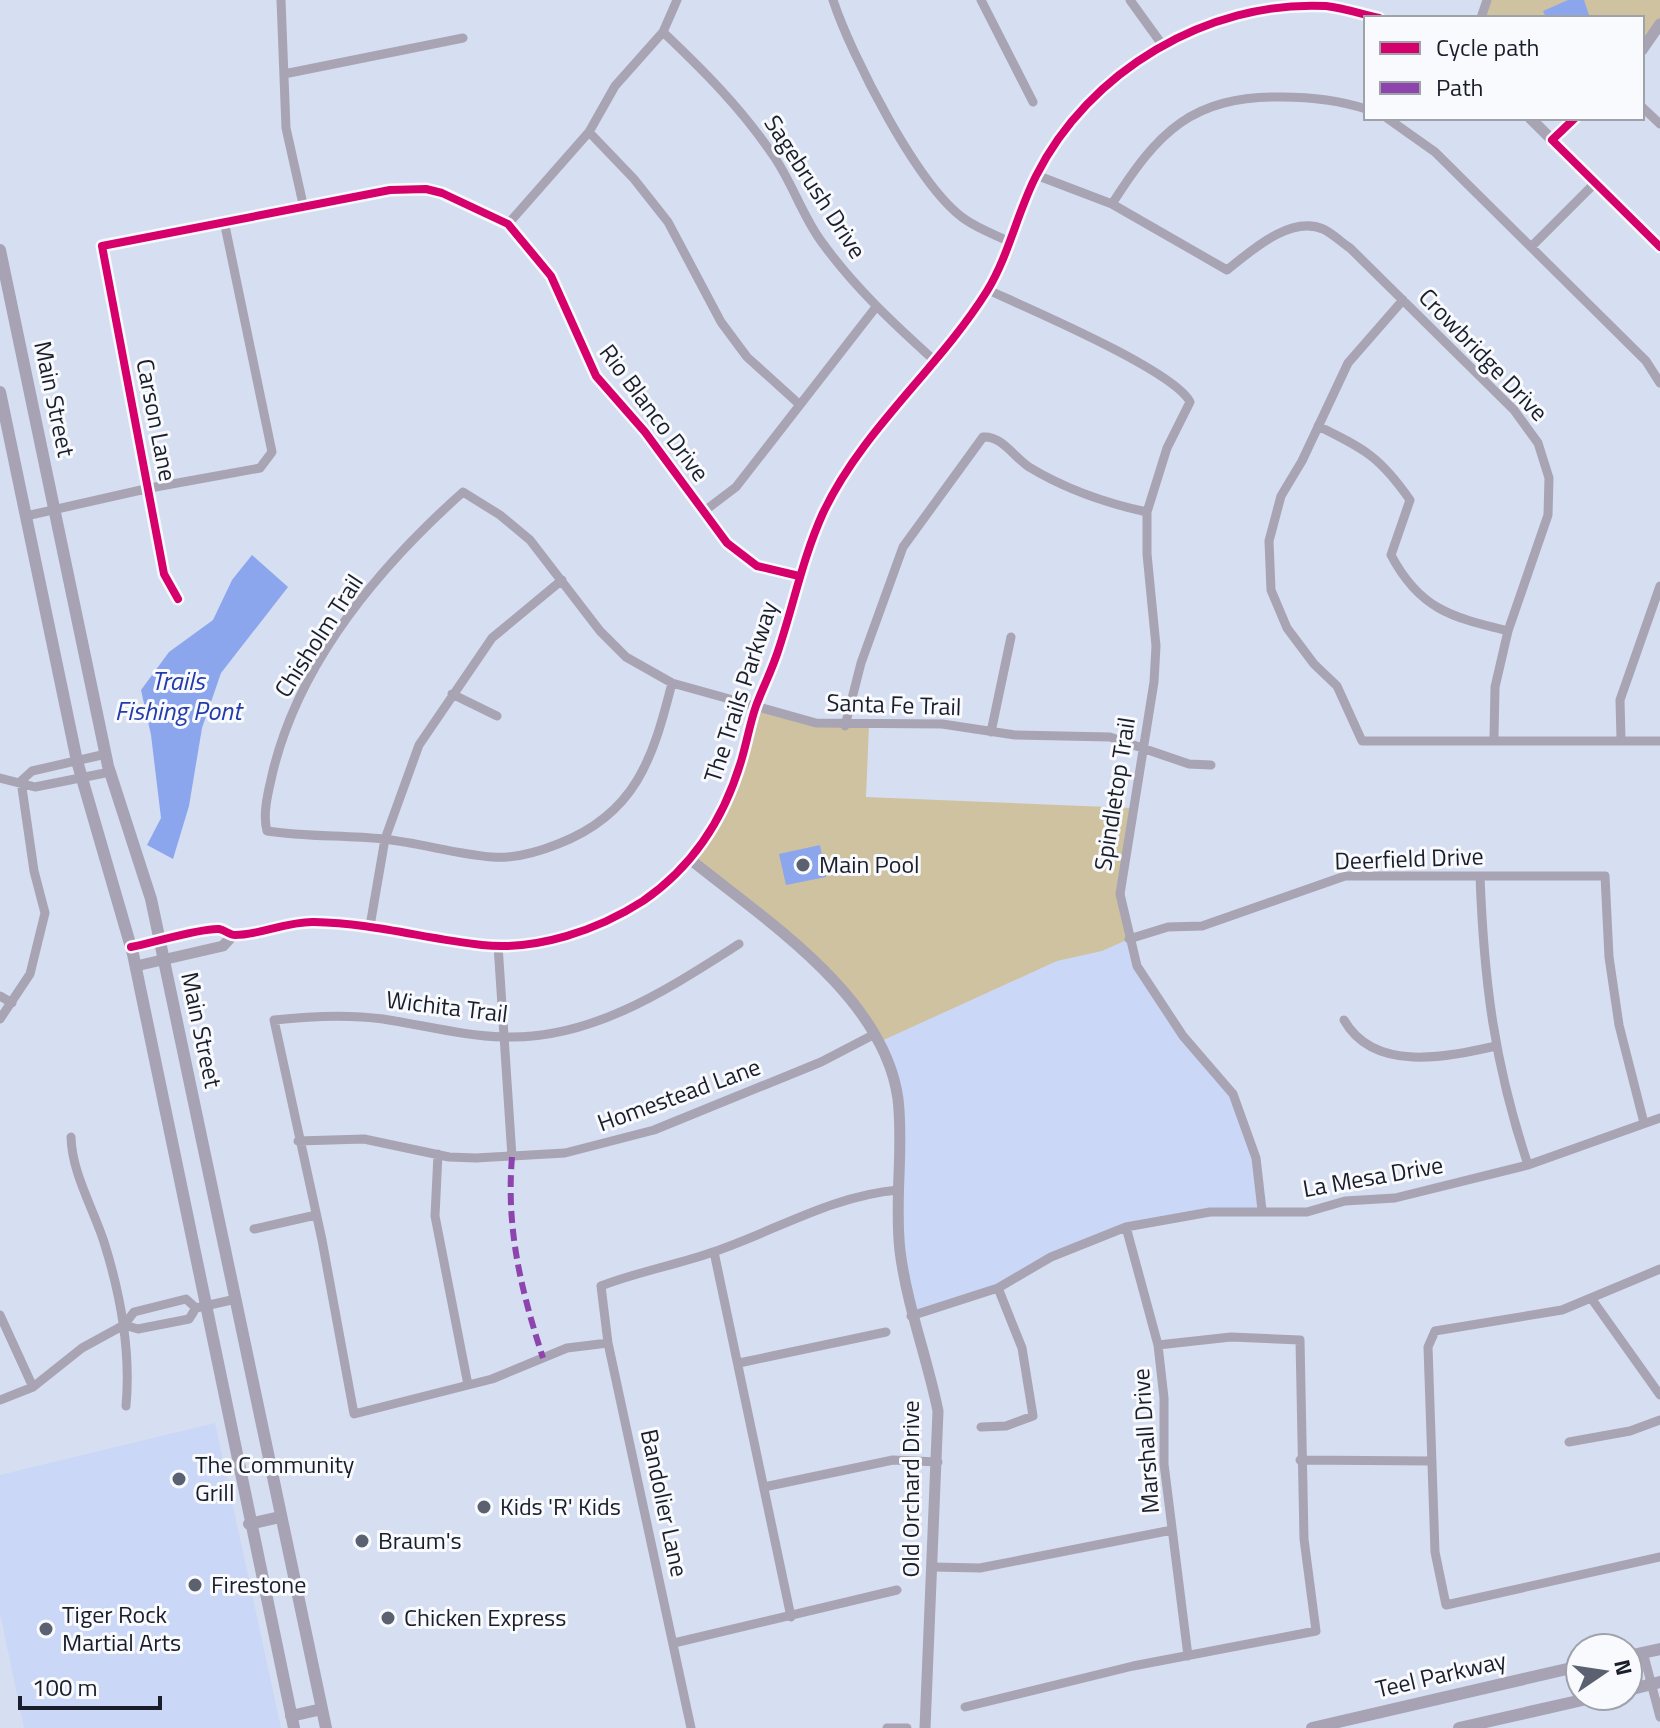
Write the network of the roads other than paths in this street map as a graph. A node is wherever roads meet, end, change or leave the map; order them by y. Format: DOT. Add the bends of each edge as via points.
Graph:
graph roads {
  1 [pos="281,0"];
  2 [pos="677,0"];
  3 [pos="833,0"];
  4 [pos="981,0"];
  5 [pos="1130,0"];
  6 [pos="1370,16"];
  7 [pos="1660,24"];
  8 [pos="663,32"];
  9 [pos="463,38"];
  10 [pos="1161,43"];
  11 [pos="1644,47"];
  12 [pos="284,74"];
  13 [pos="1033,102"];
  14 [pos="1364,109"];
  15 [pos="1644,109"];
  16 [pos="1390,120"];
  17 [pos="1532,120"];
  18 [pos="1573,120"];
  19 [pos="1660,124"];
  20 [pos="589,132"];
  21 [pos="1552,140"];
  22 [pos="1036,175"];
  23 [pos="1595,183"];
  24 [pos="303,204"];
  25 [pos="1112,204"];
  26 [pos="224,221"];
  27 [pos="508,224"];
  28 [pos="1010,242"];
  29 [pos="102,246"];
  30 [pos="1531,247"];
  31 [pos="1660,247"];
  32 [pos="0,250"];
  33 [pos="988,290"];
  34 [pos="1403,300"];
  35 [pos="876,307"];
  36 [pos="935,361"];
  37 [pos="1660,383"];
  38 [pos="0,392"];
  39 [pos="799,404"];
  40 [pos="1318,426"];
  41 [pos="150,488"];
  42 [pos="463,492"];
  43 [pos="56,509"];
  44 [pos="703,512"];
  45 [pos="1147,512"];
  46 [pos="26,516"];
  47 [pos="799,576"];
  48 [pos="562,580"];
  49 [pos="1660,586"];
  50 [pos="178,599"];
  51 [pos="1508,631"];
  52 [pos="1011,637"];
  53 [pos="672,683"];
  54 [pos="452,694"];
  55 [pos="755,708"];
  56 [pos="497,716"];
  57 [pos="845,726"];
  58 [pos="991,732"];
  59 [pos="1494,738"];
  60 [pos="1621,739"];
  61 [pos="1660,741"];
  62 [pos="1144,746"];
  63 [pos="106,754"];
  64 [pos="77,761"];
  65 [pos="1211,765"];
  66 [pos="110,772"];
  67 [pos="0,778"];
  68 [pos="82,779"];
  69 [pos="21,781"];
  70 [pos="385,839"];
  71 [pos="691,860"];
  72 [pos="1480,876"];
  73 [pos="370,926"];
  74 [pos="233,935"];
  75 [pos="1129,939"];
  76 [pos="160,941"];
  77 [pos="739,944"];
  78 [pos="498,945"];
  79 [pos="131,947"];
  80 [pos="163,959"];
  81 [pos="136,966"];
  82 [pos="0,996"];
  83 [pos="12,1003"];
  84 [pos="0,1019"];
  85 [pos="1344,1020"];
  86 [pos="873,1035"];
  87 [pos="505,1037"];
  88 [pos="1496,1046"];
  89 [pos="1660,1118"];
  90 [pos="1644,1123"];
  91 [pos="71,1137"];
  92 [pos="298,1141"];
  93 [pos="438,1154"];
  94 [pos="512,1157"];
  95 [pos="1528,1165"];
  96 [pos="898,1190"];
  97 [pos="1262,1210"];
  98 [pos="316,1215"];
  99 [pos="1126,1227"];
  100 [pos="254,1229"];
  101 [pos="714,1252"];
  102 [pos="1660,1269"];
  103 [pos="998,1288"];
  104 [pos="1591,1298"];
  105 [pos="236,1299"];
  106 [pos="202,1307"];
  107 [pos="0,1315"];
  108 [pos="911,1316"];
  109 [pos="124,1325"];
  110 [pos="886,1332"];
  111 [pos="608,1343"];
  112 [pos="1158,1345"];
  113 [pos="739,1363"];
  114 [pos="468,1385"];
  115 [pos="33,1387"];
  116 [pos="1660,1395"];
  117 [pos="0,1400"];
  118 [pos="126,1406"];
  119 [pos="1660,1420"];
  120 [pos="981,1427"];
  121 [pos="1569,1442"];
  122 [pos="1300,1460"];
  123 [pos="1432,1461"];
  124 [pos="938,1462"];
  125 [pos="764,1487"];
  126 [pos="280,1517"];
  127 [pos="249,1524"];
  128 [pos="1172,1530"];
  129 [pos="1660,1557"];
  130 [pos="933,1567"];
  131 [pos="897,1590"];
  132 [pos="791,1617"];
  133 [pos="674,1643"];
  134 [pos="1644,1654"];
  135 [pos="1188,1656"];
  136 [pos="1564,1670"];
  137 [pos="1656,1683"];
  138 [pos="1564,1704"];
  139 [pos="965,1707"];
  140 [pos="322,1709"];
  141 [pos="1660,1717"];
  142 [pos="292,1722"];
  143 [pos="326,1728"];
  144 [pos="691,1728"];
  145 [pos="887,1728"];
  146 [pos="907,1728"];
  147 [pos="925,1728"];
  148 [pos="1312,1728"];
  149 [pos="1459,1728"];
  1 -- 12 [label="street"];
  2 -- 8 [label="street"];
  3 -- 28 [label="street" via="916,167 965,220"];
  4 -- 13 [label="street"];
  5 -- 10 [label="street"];
  6 -- 10 [label="street, The Trails Parkway" via="1327,6 1275,7 1218,19"];
  7 -- 11 [label="street"];
  8 -- 20 [label="street" via="615,86"];
  8 -- 35 [label="street, Sagebrush Drive" via="729,94 775,158 819,239"];
  9 -- 12 [label="street"];
  10 -- 22 [label="street, The Trails Parkway" via="1078,111"];
  12 -- 24 [label="street" via="286,128"];
  14 -- 25 [label="street" via="1317,98 1222,101 1196,112 1142,157"];
  15 -- 19 [label="street"];
  16 -- 30 [label="street" via="1435,152"];
  17 -- 21 [label="street"];
  18 -- 21 [label="street"];
  20 -- 27 [label="street"];
  20 -- 39 [label="street" via="668,222 721,322 747,357"];
  21 -- 23 [label="street"];
  22 -- 25 [label="street"];
  22 -- 28 [label="street, The Trails Parkway"];
  23 -- 30 [label="street"];
  23 -- 31 [label="street"];
  24 -- 26 [label="street, Rio Blanco Drive"];
  24 -- 27 [label="street, Rio Blanco Drive" via="426,189 459,198"];
  25 -- 34 [label="street, Crowbridge Drive" via="1227,270 1299,226 1322,229 1350,248"];
  26 -- 29 [label="street, Rio Blanco Drive"];
  26 -- 41 [label="street" via="272,452 260,468"];
  27 -- 44 [label="street, Rio Blanco Drive" via="551,276 596,376"];
  28 -- 33 [label="street, The Trails Parkway"];
  29 -- 41 [label="street, Carson Lane"];
  30 -- 37 [label="street" via="1646,361"];
  32 -- 43 [label="main road, Main Street"];
  33 -- 36 [label="street, The Trails Parkway"];
  33 -- 45 [label="street, Spindletop Trail" via="1074,328 1140,365 1190,402 1167,448"];
  34 -- 40 [label="street" via="1348,363"];
  34 -- 51 [label="street, Crowbridge Drive" via="1514,410 1538,443 1549,478 1548,515"];
  35 -- 36 [label="street, Sagebrush Drive"];
  35 -- 39 [label="street"];
  36 -- 47 [label="street, The Trails Parkway" via="841,482"];
  38 -- 46 [label="main road, Main Street"];
  39 -- 44 [label="street" via="736,487"];
  40 -- 51 [label="street" via="1368,450 1410,500 1391,555 1415,592 1457,618"];
  40 -- 59 [label="street" via="1281,496 1269,541 1271,590 1287,628 1337,686 1362,741"];
  41 -- 43 [label="street"];
  41 -- 50 [label="street, Carson Lane" via="164,574"];
  42 -- 48 [label="street, Santa Fe Trail" via="530,540"];
  42 -- 70 [label="street, Chisholm Trail" via="394,559 307,681 282,735 266,804 267,831"];
  43 -- 46 [label="street"];
  43 -- 63 [label="main road, Main Street"];
  44 -- 47 [label="street, Rio Blanco Drive" via="747,560"];
  45 -- 57 [label="street" via="1083,496 1026,465 988,436 979,440 903,547 861,663"];
  45 -- 62 [label="street, Spindletop Trail" via="1156,646"];
  46 -- 64 [label="main road, Main Street"];
  47 -- 55 [label="street, The Trails Parkway" via="780,647"];
  48 -- 53 [label="street, Santa Fe Trail" via="626,657"];
  48 -- 54 [label="street" via="492,638"];
  49 -- 60 [label="street" via="1620,700"];
  51 -- 59 [label="street, Crowbridge Drive" via="1495,687"];
  52 -- 58 [label="street"];
  53 -- 55 [label="street, Santa Fe Trail"];
  53 -- 70 [label="street" via="656,746 643,773 625,799 587,831 532,853 494,857"];
  54 -- 56 [label="street"];
  54 -- 70 [label="street" via="419,745"];
  55 -- 57 [label="street, Santa Fe Trail"];
  55 -- 71 [label="street, The Trails Parkway" via="729,795"];
  57 -- 58 [label="street, Santa Fe Trail" via="942,724"];
  58 -- 62 [label="street, Santa Fe Trail" via="1110,737"];
  59 -- 60 [label="street"];
  60 -- 61 [label="street"];
  62 -- 65 [label="street, Santa Fe Trail" via="1189,764"];
  62 -- 75 [label="street, Spindletop Trail" via="1122,867 1120,894"];
  63 -- 64 [label="street"];
  63 -- 66 [label="main road, Main Street"];
  64 -- 68 [label="main road, Main Street"];
  64 -- 69 [label="street" via="32,771"];
  66 -- 68 [label="street"];
  66 -- 76 [label="main road, Main Street"];
  67 -- 69 [label="street"];
  68 -- 69 [label="street" via="35,787"];
  68 -- 79 [label="main road, Main Street"];
  69 -- 83 [label="street" via="45,913 30,974"];
  70 -- 73 [label="street"];
  71 -- 78 [label="street, The Trails Parkway" via="645,899 592,927"];
  71 -- 86 [label="street, Old Orchard Drive" via="817,963"];
  72 -- 75 [label="street, Deerfield Drive" via="1345,876 1202,926 1168,927"];
  72 -- 88 [label="street" via="1484,974"];
  72 -- 90 [label="street, Deerfield Drive" via="1605,876 1619,1025"];
  73 -- 74 [label="street, The Trails Parkway" via="309,922"];
  73 -- 78 [label="street, The Trails Parkway"];
  74 -- 76 [label="street, The Trails Parkway" via="219,929"];
  74 -- 80 [label="street, The Trails Parkway" via="223,946"];
  75 -- 97 [label="street, Spindletop Trail" via="1137,966 1162,1006 1233,1094 1256,1158"];
  76 -- 79 [label="street, The Trails Parkway"];
  76 -- 80 [label="main road, Main Street"];
  77 -- 87 [label="street, Wichita Trail" via="621,1012 578,1027"];
  78 -- 87 [label="street"];
  79 -- 81 [label="main road, Main Street"];
  80 -- 81 [label="street, The Trails Parkway"];
  80 -- 105 [label="main road, Main Street"];
  81 -- 106 [label="main road, Main Street"];
  82 -- 83 [label="street"];
  83 -- 84 [label="street"];
  85 -- 88 [label="street" via="1353,1037 1376,1049 1421,1058"];
  86 -- 94 [label="street, Homestead Lane" via="807,1068 610,1145"];
  86 -- 96 [label="street, Old Orchard Drive" via="897,1094 902,1138"];
  87 -- 92 [label="street, Wichita Trail" via="381,1019 274,1020"];
  87 -- 94 [label="street"];
  88 -- 95 [label="street" via="1507,1104"];
  89 -- 90 [label="street, La Mesa Drive"];
  90 -- 95 [label="street, La Mesa Drive"];
  91 -- 109 [label="street"];
  92 -- 93 [label="street, Homestead Lane" via="364,1139"];
  92 -- 98 [label="street"];
  93 -- 94 [label="street, Homestead Lane"];
  93 -- 114 [label="street" via="435,1216"];
  95 -- 97 [label="street, La Mesa Drive" via="1395,1198 1345,1201 1307,1212"];
  96 -- 101 [label="street" via="827,1205"];
  96 -- 108 [label="street, Old Orchard Drive" via="900,1249"];
  97 -- 99 [label="street, La Mesa Drive" via="1210,1212"];
  98 -- 100 [label="street"];
  98 -- 114 [label="street" via="354,1414"];
  99 -- 103 [label="street, La Mesa Drive" via="1051,1257"];
  99 -- 112 [label="street, Marshall Drive"];
  101 -- 111 [label="street, Bandolier Lane" via="601,1286"];
  101 -- 113 [label="street"];
  102 -- 104 [label="street"];
  103 -- 108 [label="street, La Mesa Drive"];
  103 -- 120 [label="street" via="1022,1348 1033,1416 1006,1426"];
  104 -- 116 [label="street"];
  104 -- 123 [label="street" via="1562,1310 1435,1331 1428,1347"];
  105 -- 106 [label="street"];
  105 -- 126 [label="main road, Main Street"];
  106 -- 109 [label="street" via="189,1319 138,1329"];
  106 -- 109 [label="street" via="186,1299 134,1312"];
  106 -- 127 [label="main road, Main Street"];
  107 -- 115 [label="street"];
  108 -- 124 [label="street, Old Orchard Drive" via="938,1411"];
  109 -- 115 [label="street" via="82,1348"];
  109 -- 118 [label="street" via="130,1366"];
  110 -- 113 [label="street"];
  111 -- 114 [label="street" via="567,1348"];
  111 -- 133 [label="street, Bandolier Lane"];
  112 -- 122 [label="street" via="1231,1337 1300,1340"];
  112 -- 128 [label="street, Marshall Drive"];
  113 -- 125 [label="street"];
  115 -- 117 [label="street"];
  119 -- 121 [label="street"];
  122 -- 123 [label="street"];
  122 -- 135 [label="street" via="1316,1631"];
  123 -- 129 [label="street" via="1435,1552 1446,1605"];
  124 -- 125 [label="street" via="893,1460"];
  124 -- 130 [label="street, Old Orchard Drive"];
  125 -- 132 [label="street"];
  126 -- 127 [label="main road"];
  126 -- 140 [label="main road, Main Street"];
  127 -- 142 [label="main road, Main Street"];
  128 -- 130 [label="street" via="980,1568"];
  128 -- 135 [label="street, Marshall Drive"];
  130 -- 147 [label="street, Old Orchard Drive"];
  131 -- 132 [label="street"];
  132 -- 133 [label="street"];
  133 -- 144 [label="street, Bandolier Lane"];
  134 -- 137 [label="street"];
  135 -- 139 [label="street"];
  136 -- 148 [label="main road, Teel Parkway"];
  137 -- 141 [label="street"];
  138 -- 149 [label="main road"];
  140 -- 142 [label="main road"];
  140 -- 143 [label="main road, Main Street"];
  145 -- 146 [label="street"];
}
